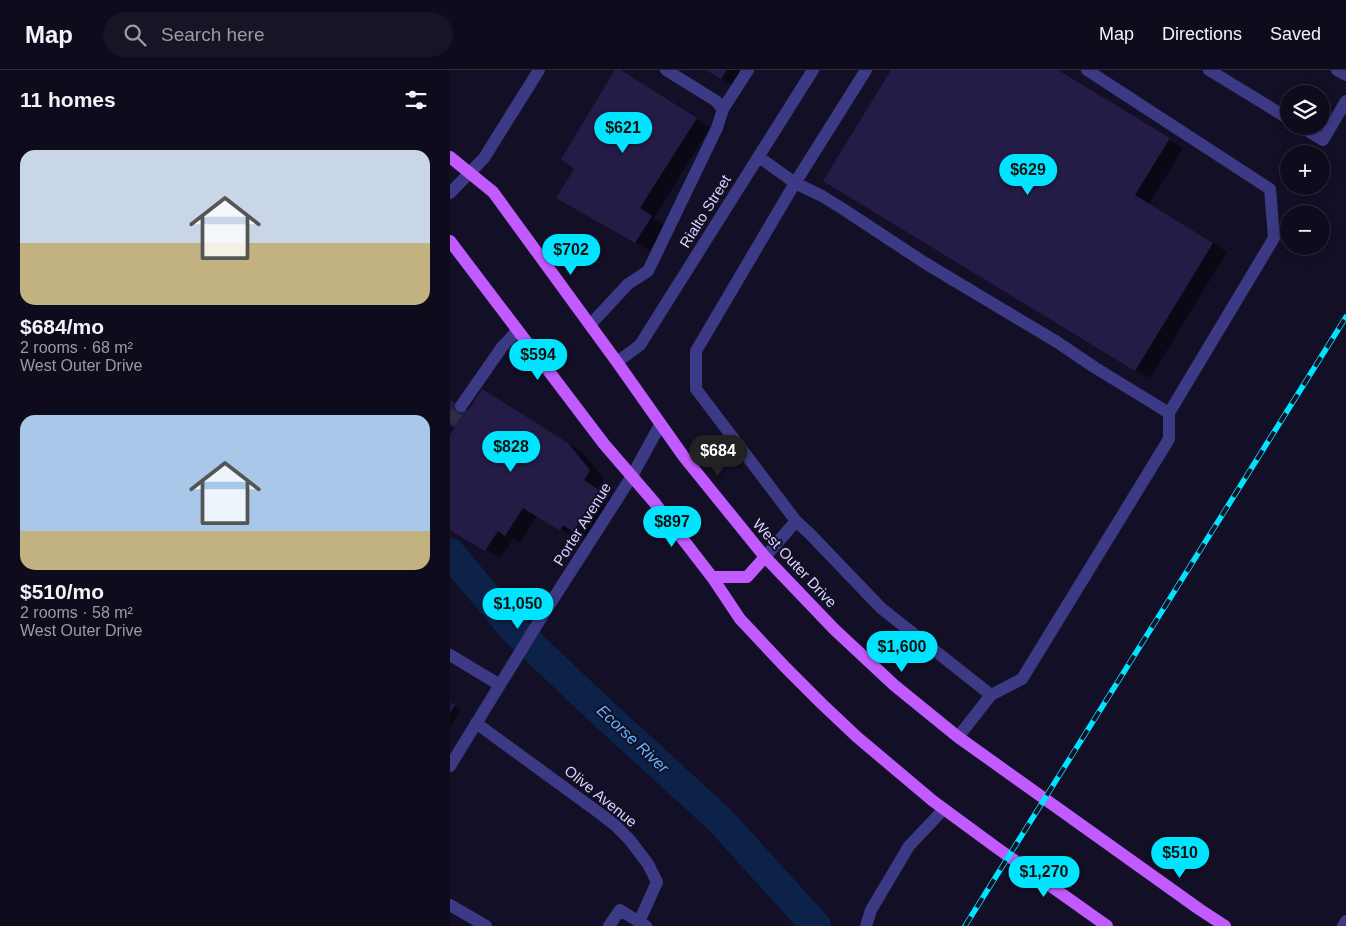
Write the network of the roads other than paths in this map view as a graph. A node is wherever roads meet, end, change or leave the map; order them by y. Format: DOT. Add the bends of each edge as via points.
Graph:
graph roads {
  1 [pos="539,70"];
  2 [pos="666,70"];
  3 [pos="748,70"];
  4 [pos="813,70"];
  5 [pos="866,70"];
  6 [pos="1087,70"];
  7 [pos="1209,70"];
  8 [pos="1338,70"];
  9 [pos="1346,75"];
  10 [pos="1346,100"];
  11 [pos="723,109"];
  12 [pos="1280,113"];
  13 [pos="1330,127"];
  14 [pos="1314,135"];
  15 [pos="1325,135"];
  16 [pos="450,157"];
  17 [pos="759,157"];
  18 [pos="470,173"];
  19 [pos="795,183"];
  20 [pos="450,192"];
  21 [pos="450,241"];
  22 [pos="590,325"];
  23 [pos="517,331"];
  24 [pos="617,362"];
  25 [pos="461,406"];
  26 [pos="1169,413"];
  27 [pos="660,425"];
  28 [pos="632,476"];
  29 [pos="796,521"];
  30 [pos="765,557"];
  31 [pos="712,577"];
  32 [pos="450,654"];
  33 [pos="500,685"];
  34 [pos="991,694"];
  35 [pos="476,723"];
  36 [pos="958,737"];
  37 [pos="450,766"];
  38 [pos="944,808"];
  39 [pos="450,905"];
  40 [pos="1346,921"];
  41 [pos="643,924"];
  42 [pos="486,926"];
  43 [pos="609,926"];
  44 [pos="866,926"];
  45 [pos="1107,926"];
  46 [pos="1225,926"];
  47 [pos="1343,926"];
  1 -- 18 [label="street" via="484,158"];
  2 -- 11 [label="street" via="716,101"];
  3 -- 11 [label="street"];
  4 -- 17 [label="street, Rialto Street"];
  5 -- 19 [label="street"];
  6 -- 26 [label="street" via="1270,189 1274,238"];
  7 -- 12 [label="street"];
  8 -- 9 [label="street"];
  10 -- 13 [label="street"];
  11 -- 22 [label="street" via="717,128 648,271 628,284"];
  14 -- 15 [label="street" via="1322,140"];
  16 -- 18 [label="main road, West Outer Drive"];
  17 -- 19 [label="street"];
  17 -- 24 [label="street, Rialto Street" via="640,345"];
  18 -- 20 [label="street"];
  18 -- 22 [label="main road, West Outer Drive" via="493,192"];
  19 -- 26 [label="street" via="844,209"];
  19 -- 29 [label="street" via="696,351 696,390"];
  21 -- 23 [label="main road"];
  22 -- 24 [label="main road, West Outer Drive"];
  23 -- 25 [label="street"];
  23 -- 28 [label="main road"];
  24 -- 27 [label="main road, West Outer Drive"];
  26 -- 34 [label="street" via="1169,439 1022,679"];
  27 -- 28 [label="street, Porter Avenue"];
  27 -- 30 [label="main road, West Outer Drive"];
  28 -- 31 [label="main road"];
  28 -- 33 [label="street, Porter Avenue"];
  29 -- 30 [label="street"];
  29 -- 34 [label="street" via="882,608"];
  30 -- 31 [label="main road" via="747,577"];
  30 -- 36 [label="main road, West Outer Drive" via="847,642"];
  31 -- 38 [label="main road" via="740,619 821,703 895,770"];
  32 -- 33 [label="street"];
  33 -- 35 [label="street, Porter Avenue"];
  34 -- 36 [label="street"];
  35 -- 37 [label="street, Porter Avenue"];
  35 -- 41 [label="street, Olive Avenue" via="602,815 629,839 657,882"];
  36 -- 46 [label="main road, West Outer Drive"];
  38 -- 44 [label="street" via="909,846 871,910"];
  38 -- 45 [label="main road"];
  39 -- 42 [label="street"];
  40 -- 47 [label="street"];
  41 -- 43 [label="street" via="620,910"];
}
